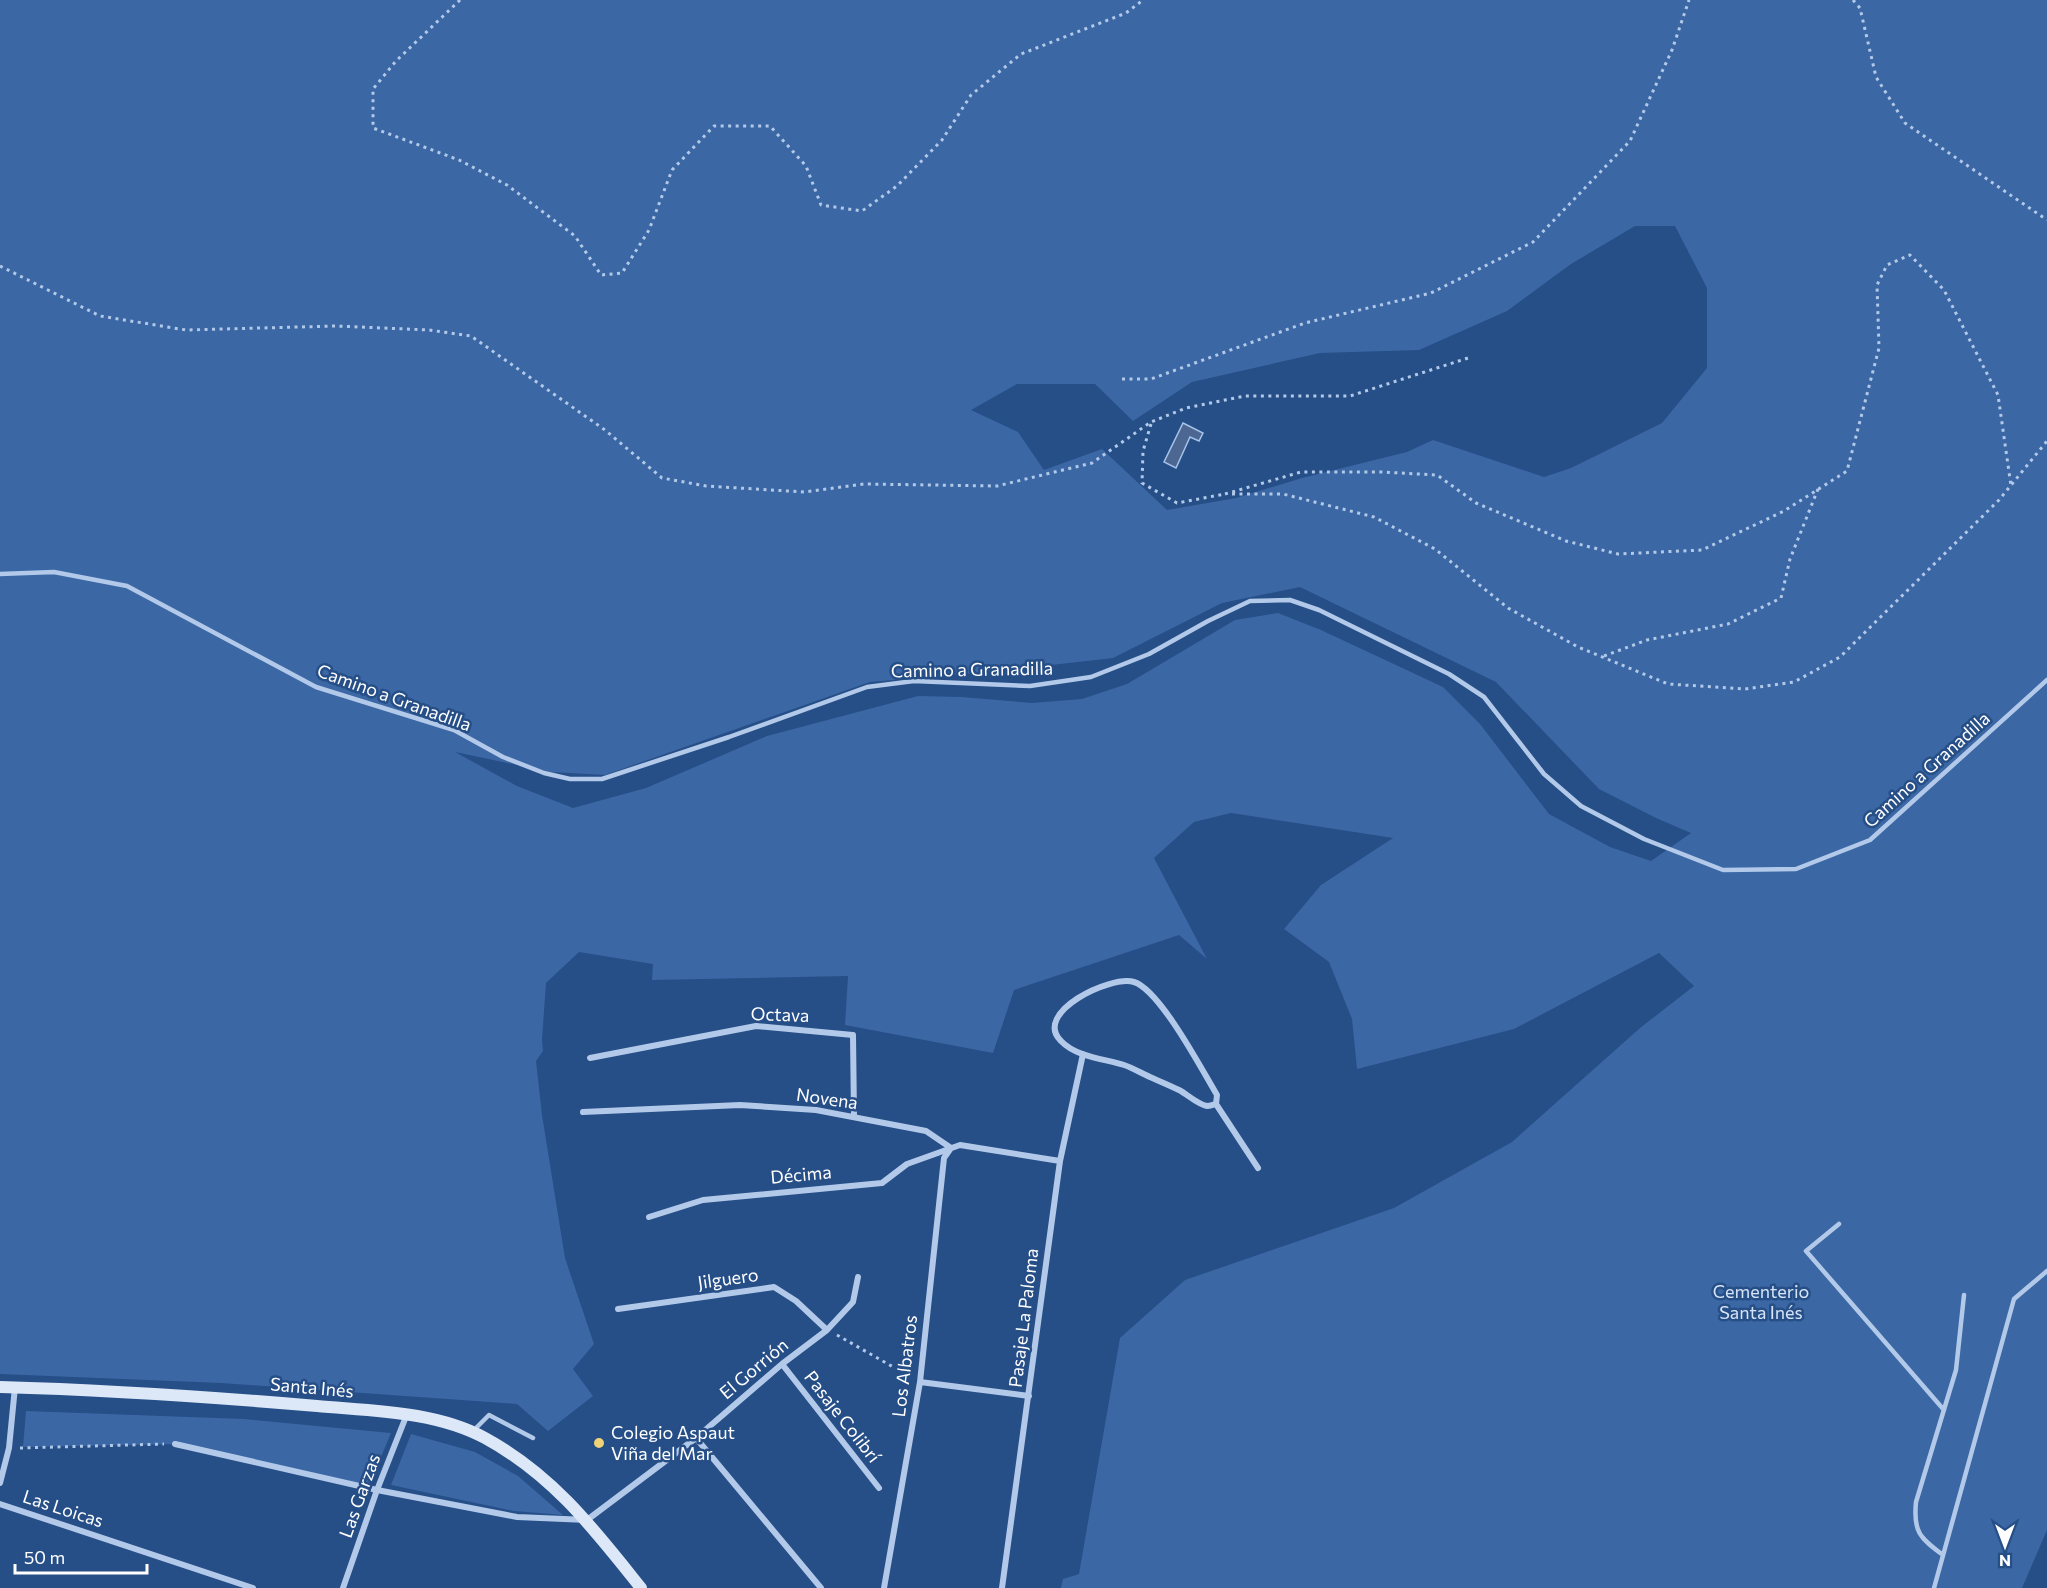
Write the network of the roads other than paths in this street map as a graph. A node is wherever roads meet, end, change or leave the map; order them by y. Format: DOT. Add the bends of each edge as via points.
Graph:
graph roads {
  1 [pos="0,574"];
  2 [pos="2047,680"];
  3 [pos="1083,1054"];
  4 [pos="590,1059"];
  5 [pos="1216,1104"];
  6 [pos="584,1112"];
  7 [pos="854,1117"];
  8 [pos="951,1148"];
  9 [pos="1060,1161"];
  10 [pos="1258,1168"];
  11 [pos="649,1217"];
  12 [pos="1839,1224"];
  13 [pos="2047,1271"];
  14 [pos="858,1277"];
  15 [pos="1964,1295"];
  16 [pos="618,1309"];
  17 [pos="827,1330"];
  18 [pos="782,1364"];
  19 [pos="920,1382"];
  20 [pos="0,1387"];
  21 [pos="15,1387"];
  22 [pos="1029,1396"];
  23 [pos="1944,1410"];
  24 [pos="407,1414"];
  25 [pos="472,1432"];
  26 [pos="533,1438"];
  27 [pos="696,1438"];
  28 [pos="175,1444"];
  29 [pos="0,1483"];
  30 [pos="879,1488"];
  31 [pos="377,1490"];
  32 [pos="0,1504"];
  33 [pos="587,1520"];
  34 [pos="1943,1555"];
  35 [pos="253,1588"];
  36 [pos="343,1588"];
  37 [pos="640,1588"];
  38 [pos="821,1588"];
  39 [pos="884,1588"];
  40 [pos="1002,1588"];
  41 [pos="1934,1588"];
  1 -- 2 [label="lane, Camino a Granadilla" via="54,572 127,586 316,687 454,730 503,757 570,779 602,779 867,687 914,681 1030,686 1091,677 1149,654 1250,601 1290,600 1319,610 1449,674 1484,697 1544,774 1581,806 1644,839 1724,870 1796,869 1870,840"];
  3 -- 5 [label="street" via="1127,1066 1205,1105"];
  3 -- 5 [label="street" via="1062,1043 1055,1034 1054,1024 1062,1011 1079,996 1104,986 1119,981 1135,982 1163,1008 1217,1095"];
  3 -- 9 [label="street, Pasaje La Paloma"];
  4 -- 7 [label="street, Octava" via="756,1026 854,1035"];
  5 -- 10 [label="street"];
  6 -- 7 [label="street, Novena" via="740,1105"];
  7 -- 8 [label="street, Novena" via="926,1131"];
  8 -- 9 [label="street" via="960,1145"];
  8 -- 11 [label="street, Décima" via="907,1164 882,1182 704,1200"];
  8 -- 19 [label="street, Los Albatros" via="944,1158"];
  9 -- 22 [label="street, Pasaje La Paloma"];
  12 -- 23 [label="lane" via="1806,1251"];
  13 -- 34 [label="lane" via="2014,1299"];
  14 -- 17 [label="street, El Gorrión" via="853,1302"];
  15 -- 23 [label="lane" via="1956,1370"];
  16 -- 17 [label="street, Jilguero" via="774,1287"];
  17 -- 18 [label="street, El Gorrión"];
  18 -- 27 [label="street, El Gorrión"];
  18 -- 30 [label="street, Pasaje Colibrí"];
  19 -- 22 [label="street"];
  19 -- 39 [label="street, Los Albatros"];
  20 -- 21 [label="main road, Santa Inés"];
  21 -- 24 [label="main road, Santa Inés" via="230,1398"];
  21 -- 29 [label="street" via="9,1448"];
  22 -- 40 [label="street, Pasaje La Paloma"];
  23 -- 34 [label="lane" via="1914,1520 1923,1540"];
  24 -- 25 [label="main road, Santa Inés"];
  24 -- 31 [label="street, Las Garzas"];
  25 -- 26 [label="lane" via="489,1415"];
  25 -- 33 [label="main road, Santa Inés" via="508,1451 539,1474"];
  27 -- 33 [label="street, El Gorrión"];
  27 -- 38 [label="street"];
  28 -- 31 [label="street"];
  31 -- 33 [label="street" via="517,1517"];
  31 -- 36 [label="street, Las Garzas"];
  32 -- 35 [label="street, Las Loicas"];
  33 -- 37 [label="main road, Santa Inés"];
  34 -- 41 [label="lane"];
}
